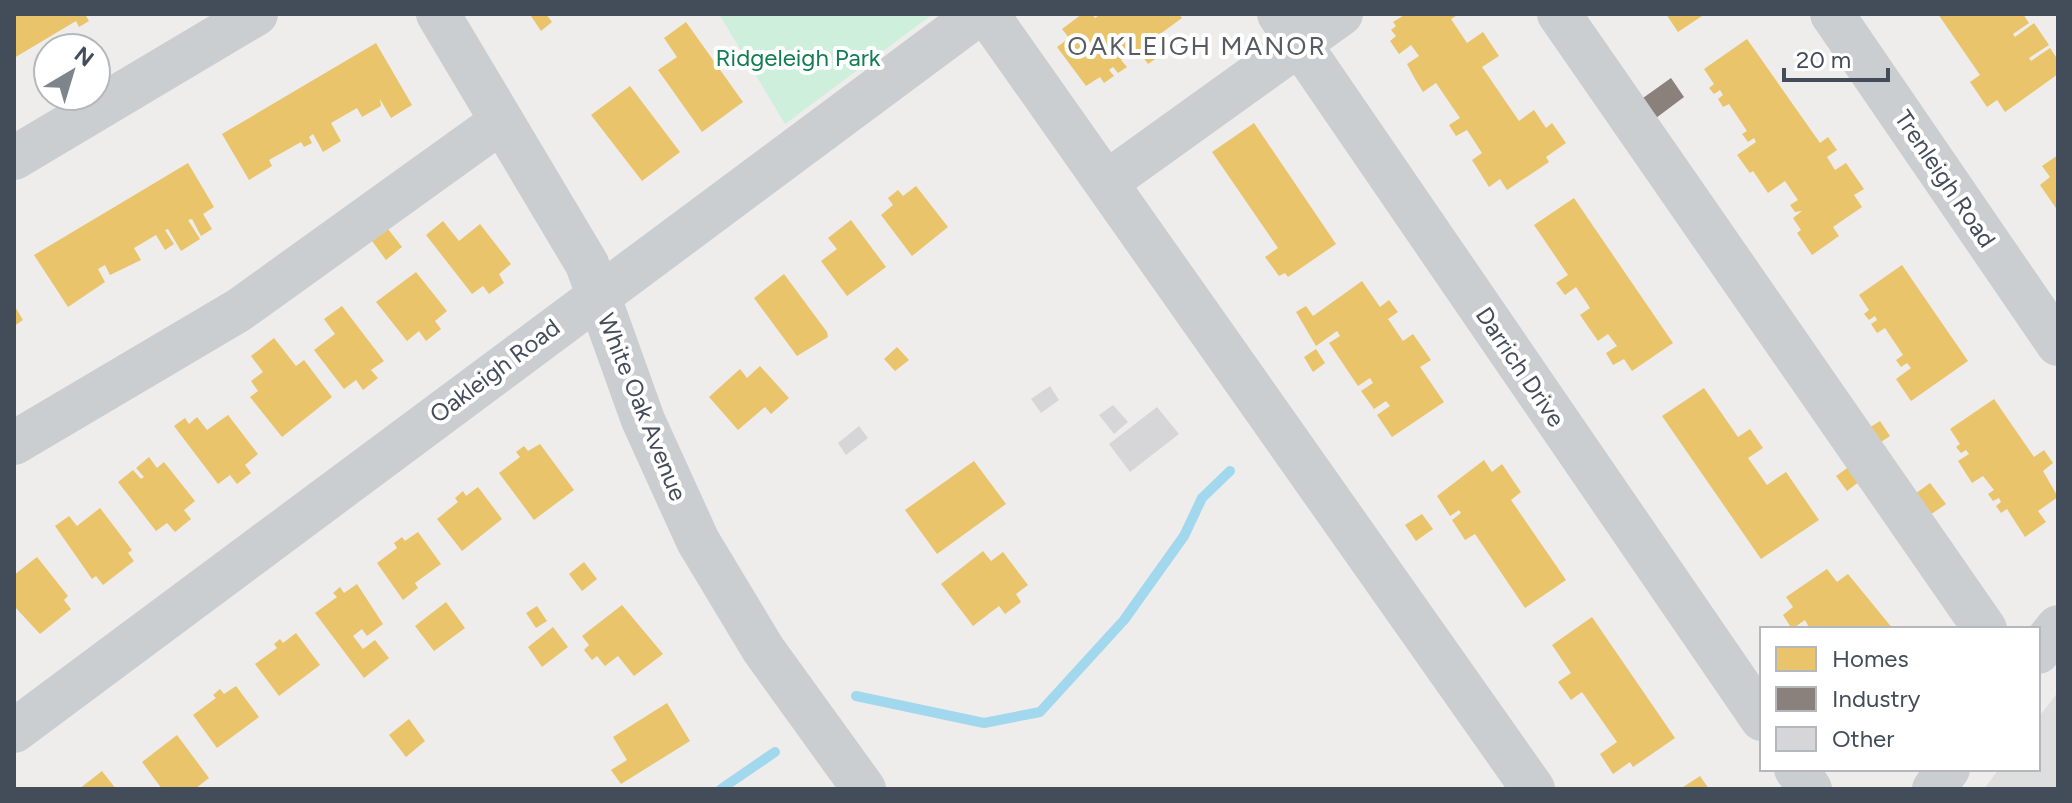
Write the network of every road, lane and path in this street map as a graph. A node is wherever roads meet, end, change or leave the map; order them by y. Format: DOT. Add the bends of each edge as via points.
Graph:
graph roads {
  1 [pos="256,14"];
  2 [pos="438,14"];
  3 [pos="978,14"];
  4 [pos="987,14"];
  5 [pos="1341,14"];
  6 [pos="1559,14"];
  7 [pos="1832,14"];
  8 [pos="212,25"];
  9 [pos="1289,29"];
  10 [pos="502,121"];
  11 [pos="14,158"];
  12 [pos="1107,182"];
  13 [pos="597,295"];
  14 [pos="2058,344"];
  15 [pos="14,443"];
  16 [pos="1984,627"];
  17 [pos="2058,627"];
  18 [pos="2040,650"];
  19 [pos="1760,716"];
  20 [pos="14,731"];
  21 [pos="1797,771"];
  22 [pos="1947,771"];
  23 [pos="864,789"];
  24 [pos="1533,789"];
  25 [pos="1810,789"];
  26 [pos="1934,789"];
  1 -- 8 [label="street"];
  2 -- 10 [label="street, White Oak Avenue"];
  3 -- 13 [label="street, Oakleigh Road"];
  4 -- 12 [label="street"];
  5 -- 9 [label="street"];
  6 -- 16 [label="street"];
  7 -- 14 [label="street, Trenleigh Road"];
  8 -- 11 [label="street"];
  9 -- 12 [label="street"];
  9 -- 19 [label="street, Darrich Drive"];
  10 -- 13 [label="street, White Oak Avenue" via="587,264"];
  10 -- 15 [label="street" via="239,310"];
  12 -- 24 [label="street"];
  13 -- 20 [label="street, Oakleigh Road"];
  13 -- 23 [label="street, White Oak Avenue" via="643,420 698,541 763,649"];
  17 -- 18 [label="street"];
  21 -- 25 [label="street"];
  22 -- 26 [label="street"];
}
